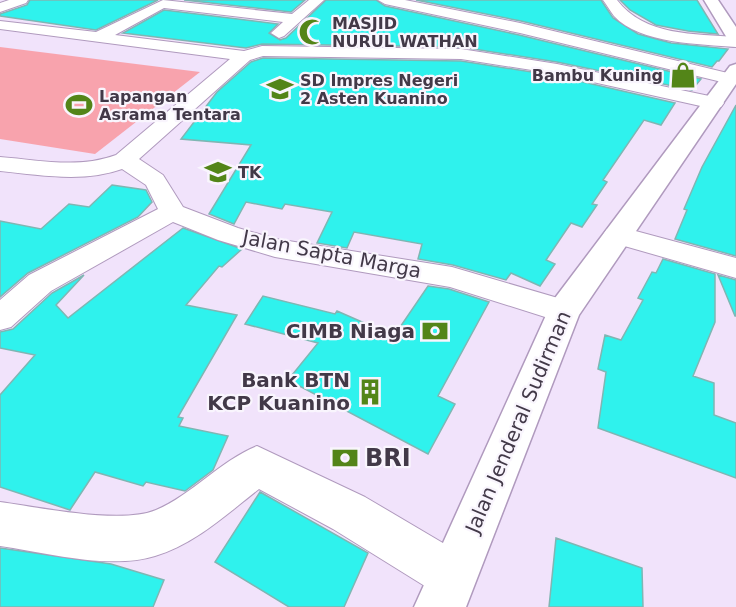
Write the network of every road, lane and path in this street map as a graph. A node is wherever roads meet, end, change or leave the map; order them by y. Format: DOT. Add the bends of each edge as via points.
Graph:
graph roads {
  1 [pos="21,0"];
  2 [pos="317,0"];
  3 [pos="385,0"];
  4 [pos="464,0"];
  5 [pos="610,0"];
  6 [pos="711,0"];
  7 [pos="140,2"];
  8 [pos="162,4"];
  9 [pos="0,8"];
  10 [pos="438,12"];
  11 [pos="295,19"];
  12 [pos="0,25"];
  13 [pos="97,38"];
  14 [pos="736,41"];
  15 [pos="262,51"];
  16 [pos="244,56"];
  17 [pos="727,84"];
  18 [pos="124,160"];
  19 [pos="0,164"];
  20 [pos="172,212"];
  21 [pos="617,235"];
  22 [pos="736,268"];
  23 [pos="564,311"];
  24 [pos="0,318"];
  25 [pos="0,524"];
  26 [pos="447,591"];
  1 -- 9 [label="street"];
  2 -- 11 [label="street"];
  3 -- 10 [label="street"];
  4 -- 10 [label="street"];
  5 -- 14 [label="street" via="626,19 653,31"];
  6 -- 14 [label="main road"];
  7 -- 8 [label="street"];
  8 -- 11 [label="street"];
  8 -- 13 [label="street"];
  10 -- 17 [label="street" via="520,28"];
  11 -- 15 [label="street"];
  12 -- 13 [label="street"];
  13 -- 16 [label="street"];
  15 -- 16 [label="street"];
  15 -- 17 [label="street" via="461,54 611,81"];
  16 -- 18 [label="street"];
  17 -- 21 [label="main road, Jalan Jenderal Sudirman"];
  18 -- 19 [label="street" via="97,170"];
  18 -- 20 [label="street" via="162,186"];
  20 -- 23 [label="street, Jalan Sapta Marga" via="276,248 452,278"];
  20 -- 24 [label="street" via="40,282"];
  21 -- 22 [label="street"];
  21 -- 23 [label="main road, Jalan Jenderal Sudirman"];
  23 -- 26 [label="main road, Jalan Jenderal Sudirman"];
  25 -- 26 [label="street" via="129,538 155,534 177,524 256,466 349,513"];
}
